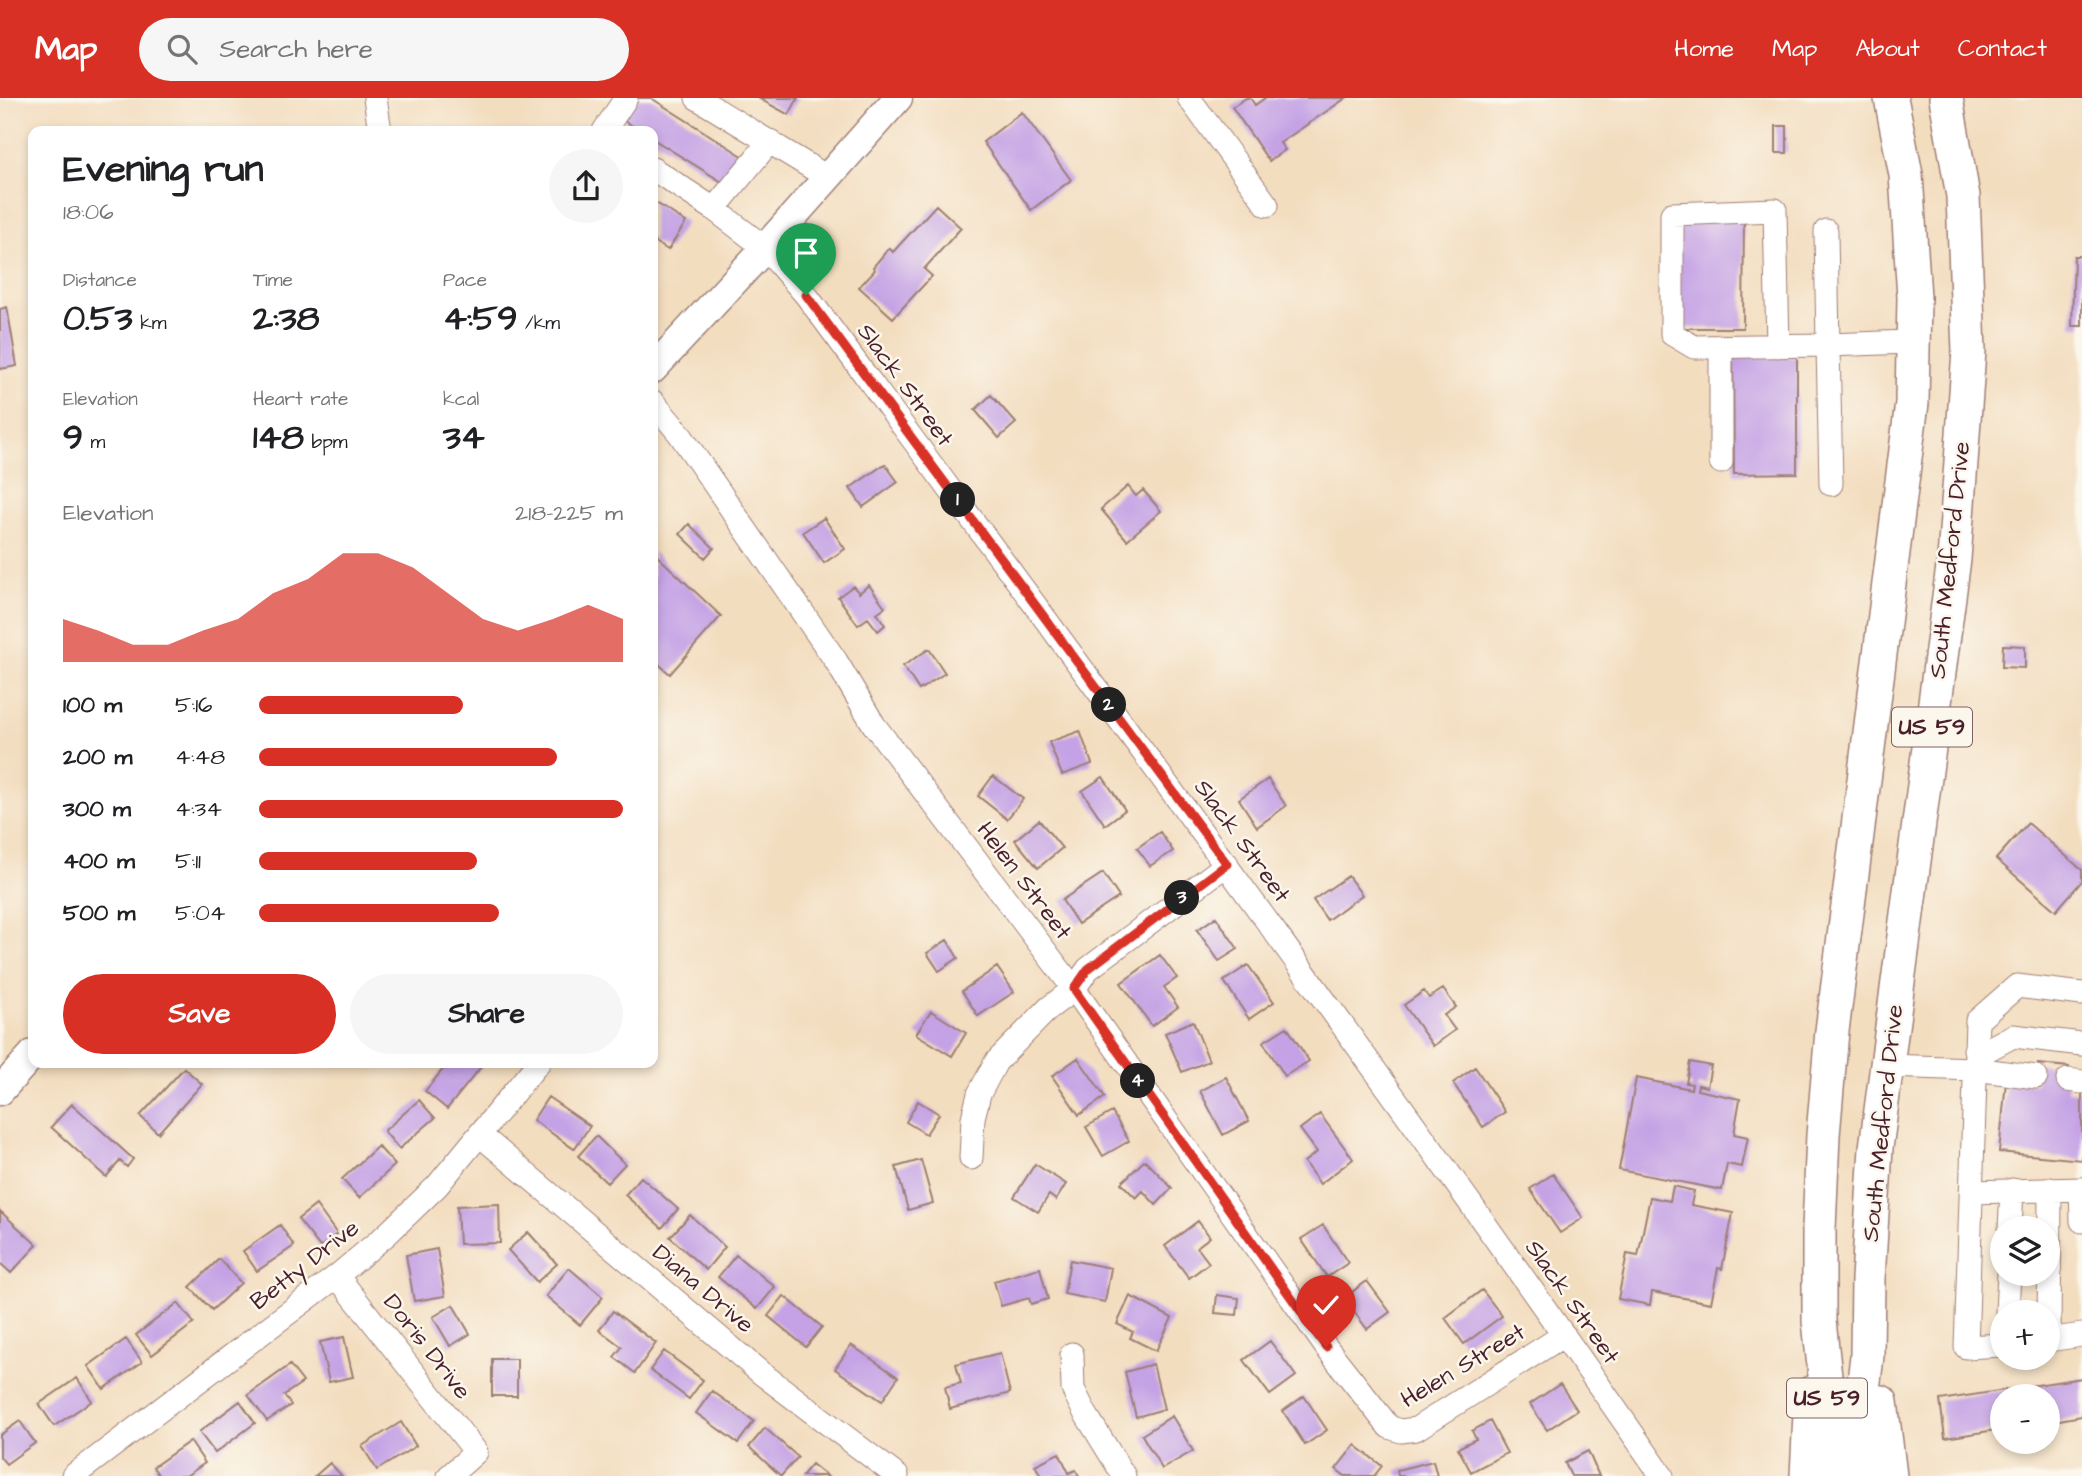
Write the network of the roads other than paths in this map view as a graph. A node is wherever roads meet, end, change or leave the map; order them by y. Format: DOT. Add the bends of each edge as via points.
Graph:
graph roads {
  1 [pos="375,98"];
  2 [pos="626,98"];
  3 [pos="697,98"];
  4 [pos="898,98"];
  5 [pos="1189,98"];
  6 [pos="1873,98"];
  7 [pos="1891,98"];
  8 [pos="1945,98"];
  9 [pos="379,126"];
  10 [pos="607,126"];
  11 [pos="770,141"];
  12 [pos="658,172"];
  13 [pos="827,177"];
  14 [pos="1267,205"];
  15 [pos="714,209"];
  16 [pos="1826,231"];
  17 [pos="765,248"];
  18 [pos="1828,345"];
  19 [pos="1778,346"];
  20 [pos="1721,347"];
  21 [pos="1911,356"];
  22 [pos="658,364"];
  23 [pos="658,408"];
  24 [pos="1721,462"];
  25 [pos="1831,484"];
  26 [pos="1227,864"];
  27 [pos="1074,989"];
  28 [pos="2082,994"];
  29 [pos="2082,1044"];
  30 [pos="28,1060"];
  31 [pos="1975,1060"];
  32 [pos="1887,1066"];
  33 [pos="534,1068"];
  34 [pos="2036,1077"];
  35 [pos="0,1091"];
  36 [pos="480,1135"];
  37 [pos="971,1158"];
  38 [pos="2050,1189"];
  39 [pos="2082,1189"];
  40 [pos="2012,1190"];
  41 [pos="1972,1192"];
  42 [pos="2011,1216"];
  43 [pos="2082,1221"];
  44 [pos="337,1276"];
  45 [pos="2049,1300"];
  46 [pos="1819,1321"];
  47 [pos="1564,1335"];
  48 [pos="2082,1335"];
  49 [pos="2060,1338"];
  50 [pos="1990,1346"];
  51 [pos="1072,1354"];
  52 [pos="1867,1356"];
  53 [pos="73,1476"];
  54 [pos="449,1476"];
  55 [pos="897,1476"];
  56 [pos="1124,1476"];
  57 [pos="1662,1476"];
  58 [pos="1807,1476"];
  59 [pos="1836,1476"];
  60 [pos="1865,1476"];
  61 [pos="1890,1476"];
  1 -- 9 [label="street"];
  2 -- 10 [label="street"];
  3 -- 11 [label="street"];
  4 -- 13 [label="main road"];
  5 -- 14 [label="street"];
  6 -- 21 [label="highway"];
  7 -- 21 [label="highway, US 59" via="1906,175 1914,297"];
  8 -- 32 [label="highway, South Medford Drive / US 59" via="1963,196 1969,351 1954,559"];
  11 -- 13 [label="street"];
  11 -- 15 [label="street"];
  12 -- 15 [label="street, Slack Street"];
  13 -- 17 [label="main road"];
  15 -- 17 [label="street, Slack Street"];
  16 -- 18 [label="street"];
  17 -- 22 [label="main road"];
  17 -- 26 [label="street, Slack Street" via="806,295"];
  18 -- 19 [label="street"];
  18 -- 21 [label="street"];
  18 -- 25 [label="street"];
  19 -- 20 [label="street"];
  19 -- 20 [label="street" via="1775,210 1672,214 1672,334 1694,347"];
  20 -- 24 [label="street"];
  21 -- 46 [label="highway, US 59" via="1912,403 1832,1031 1823,1135"];
  23 -- 27 [label="street, Helen Street" via="687,444 874,725"];
  26 -- 27 [label="street" via="1088,969"];
  26 -- 47 [label="street, Slack Street"];
  27 -- 37 [label="street" via="996,1062 979,1094"];
  27 -- 47 [label="street, Helen Street" via="1326,1347 1389,1427 1416,1429"];
  28 -- 31 [label="street" via="2017,985 1976,1021"];
  29 -- 31 [label="street" via="2013,1036"];
  30 -- 35 [label="main road"];
  31 -- 32 [label="street"];
  31 -- 34 [label="street"];
  31 -- 41 [label="street"];
  32 -- 52 [label="highway, South Medford Drive / US 59" via="1877,1148"];
  33 -- 36 [label="street, Betty Drive"];
  36 -- 44 [label="street, Betty Drive" via="437,1186"];
  36 -- 55 [label="street, Diana Drive" via="761,1373"];
  38 -- 39 [label="street"];
  38 -- 40 [label="street"];
  38 -- 45 [label="street"];
  39 -- 43 [label="street"];
  40 -- 41 [label="street"];
  40 -- 42 [label="street"];
  41 -- 50 [label="street" via="1966,1347"];
  44 -- 53 [label="street, Betty Drive"];
  44 -- 54 [label="street, Doris Drive" via="476,1452"];
  46 -- 58 [label="highway"];
  46 -- 59 [label="highway, US 59"];
  47 -- 57 [label="street, Slack Street"];
  48 -- 49 [label="street"];
  51 -- 56 [label="street" via="1073,1389"];
  52 -- 60 [label="highway, US 59" via="1860,1415"];
  52 -- 61 [label="highway" via="1880,1394"];
}
